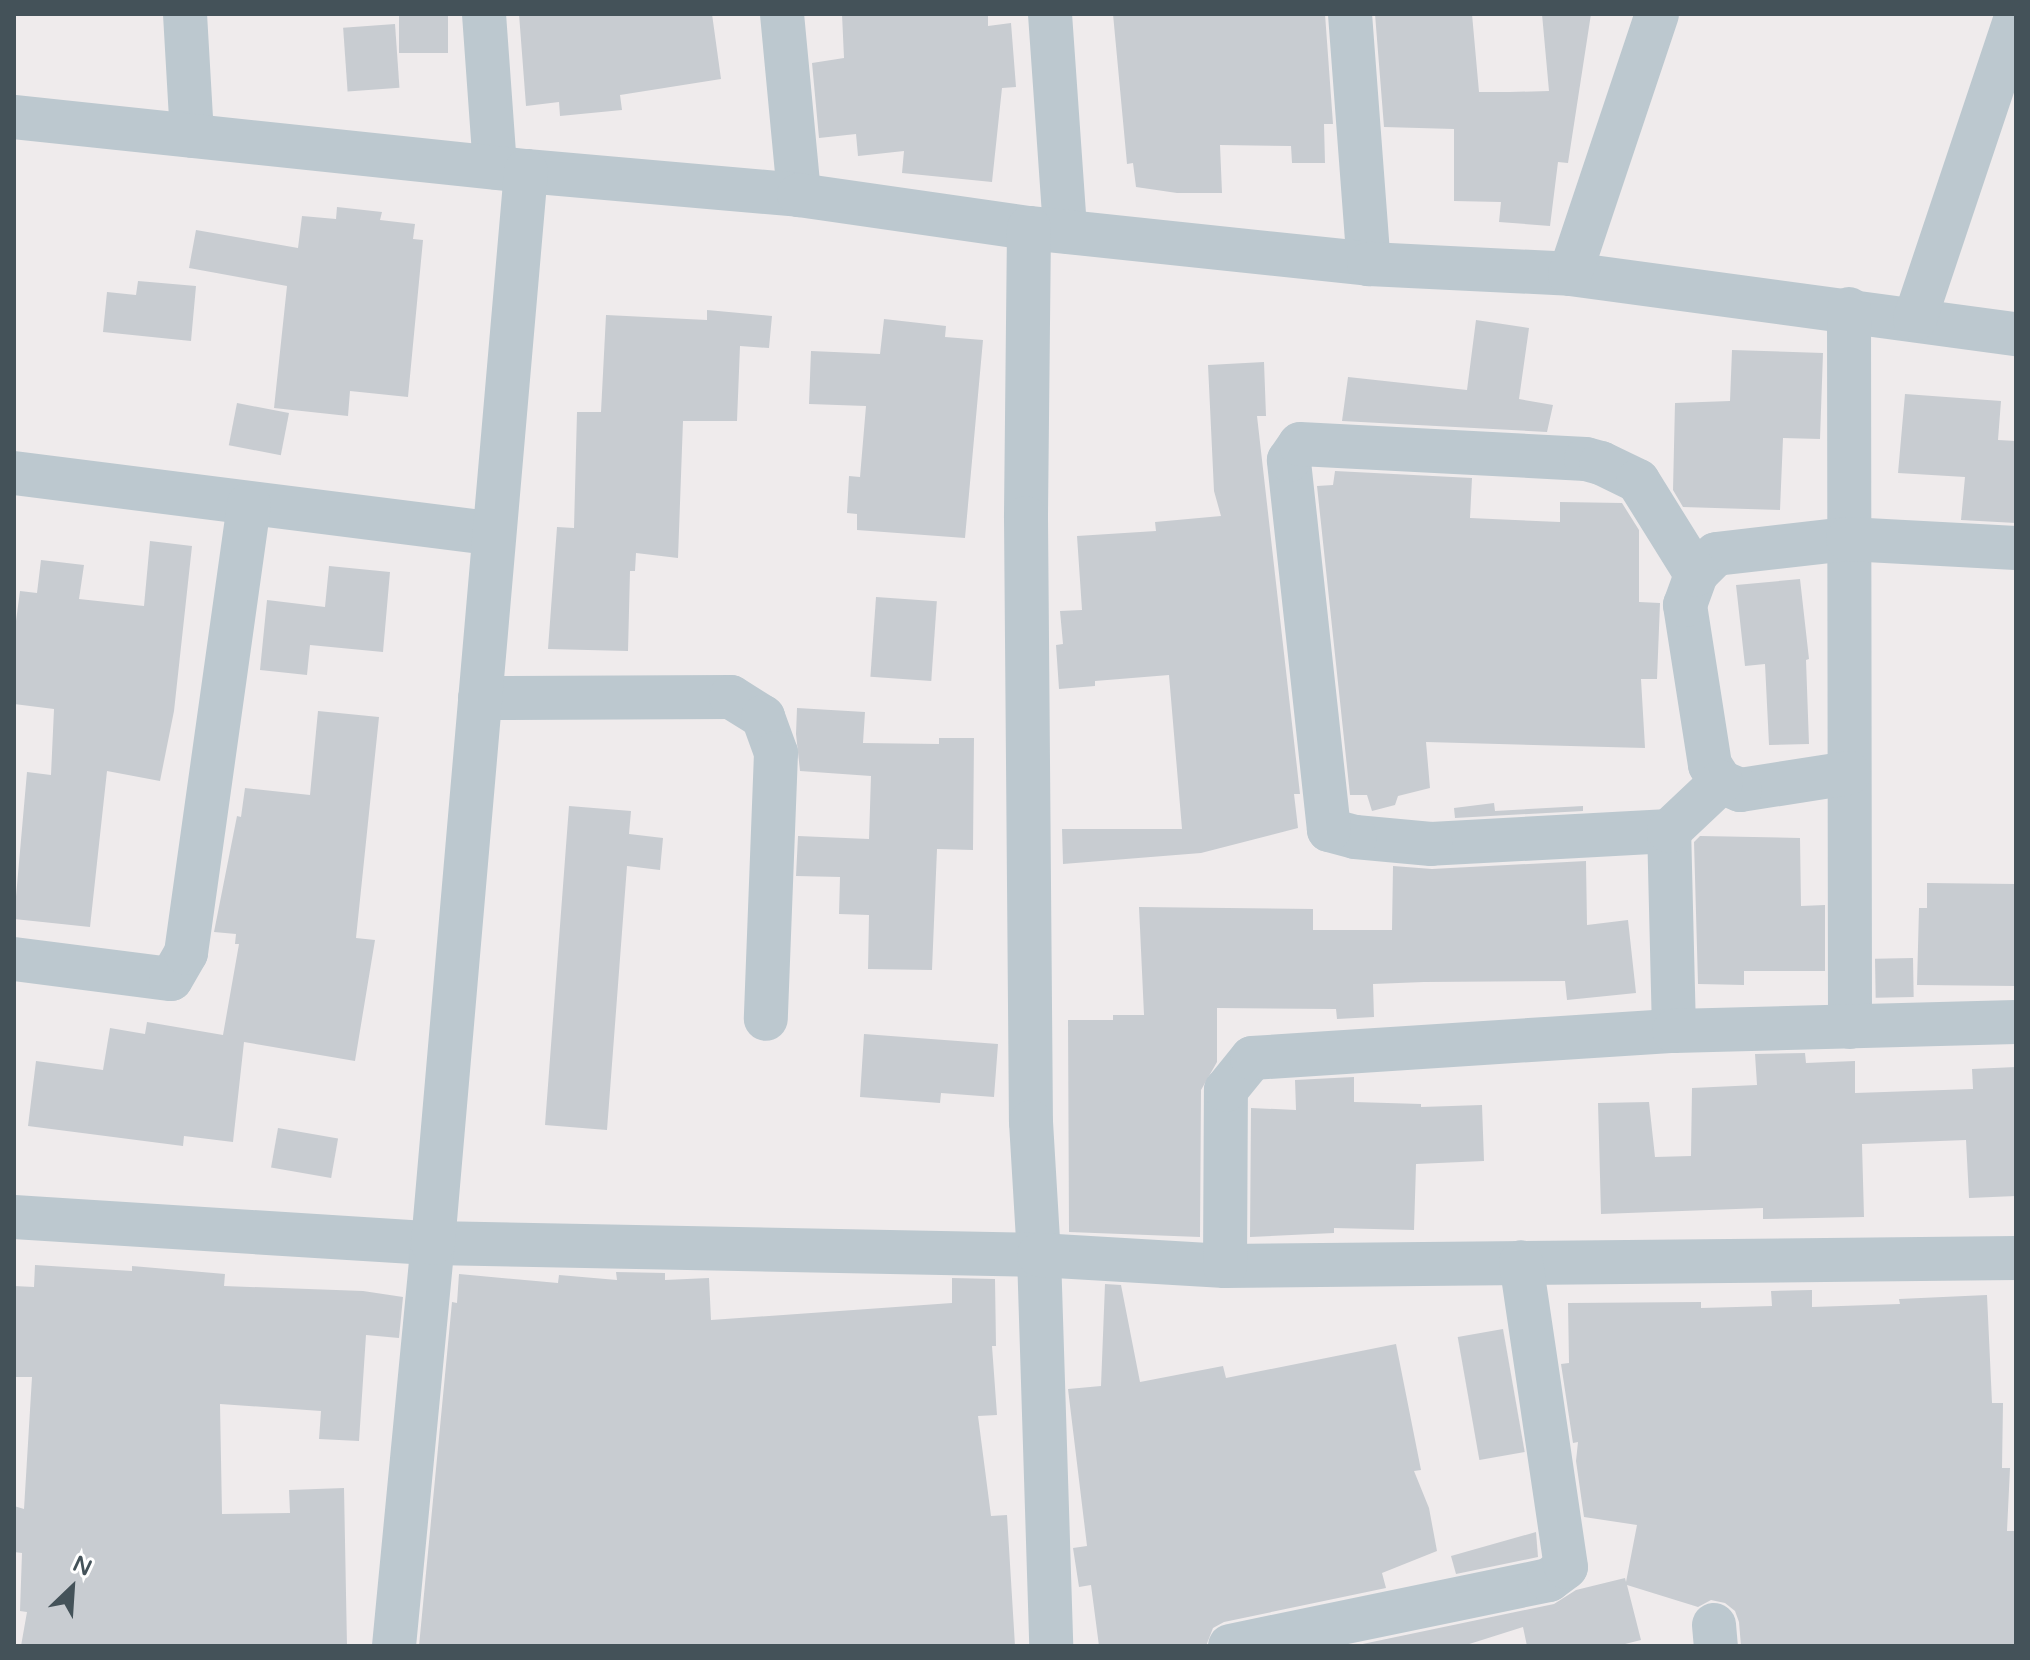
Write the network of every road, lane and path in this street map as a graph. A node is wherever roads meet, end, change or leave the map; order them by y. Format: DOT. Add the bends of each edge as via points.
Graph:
graph roads {
  1 [pos="185,14"];
  2 [pos="484,14"];
  3 [pos="782,14"];
  4 [pos="1050,14"];
  5 [pos="1350,14"];
  6 [pos="1657,14"];
  7 [pos="2016,17"];
  8 [pos="14,117"];
  9 [pos="192,136"];
  10 [pos="511,169"];
  11 [pos="799,195"];
  12 [pos="1047,229"];
  13 [pos="1369,264"];
  14 [pos="1570,274"];
  15 [pos="1849,309"];
  16 [pos="1915,319"];
  17 [pos="2016,334"];
  18 [pos="14,473"];
  19 [pos="249,504"];
  20 [pos="492,533"];
  21 [pos="1848,539"];
  22 [pos="2016,548"];
  23 [pos="1696,574"];
  24 [pos="480,698"];
  25 [pos="1849,773"];
  26 [pos="1721,782"];
  27 [pos="1669,831"];
  28 [pos="14,959"];
  29 [pos="766,1019"];
  30 [pos="2016,1022"];
  31 [pos="1850,1027"];
  32 [pos="1674,1031"];
  33 [pos="14,1217"];
  34 [pos="433,1243"];
  35 [pos="1039,1255"];
  36 [pos="2016,1258"];
  37 [pos="1521,1262"];
  38 [pos="1225,1266"];
  39 [pos="394,1646"];
  40 [pos="1051,1646"];
  41 [pos="1230,1646"];
  1 -- 9 [label="street"];
  2 -- 10 [label="street"];
  3 -- 11 [label="street"];
  4 -- 12 [label="street"];
  5 -- 13 [label="street"];
  6 -- 14 [label="street"];
  7 -- 16 [label="street"];
  8 -- 9 [label="street"];
  9 -- 10 [label="street"];
  10 -- 11 [label="street"];
  10 -- 20 [label="street"];
  11 -- 12 [label="street"];
  12 -- 13 [label="street"];
  12 -- 35 [label="street" via="1026,534 1031,1106"];
  13 -- 14 [label="street"];
  14 -- 15 [label="street"];
  15 -- 16 [label="street"];
  15 -- 21 [label="street"];
  16 -- 17 [label="street"];
  18 -- 19 [label="street"];
  19 -- 20 [label="street"];
  19 -- 28 [label="street" via="186,953 171,979"];
  20 -- 24 [label="street"];
  21 -- 22 [label="street"];
  21 -- 23 [label="street" via="1716,554"];
  21 -- 25 [label="street"];
  23 -- 26 [label="street" via="1685,605 1710,765"];
  23 -- 27 [label="street" via="1638,481 1601,463 1300,444 1289,460 1329,830 1431,844"];
  24 -- 29 [label="street" via="731,697 763,717 776,753"];
  24 -- 34 [label="street"];
  25 -- 26 [label="street" via="1740,790"];
  25 -- 31 [label="street"];
  26 -- 27 [label="street"];
  27 -- 32 [label="street"];
  30 -- 31 [label="street"];
  31 -- 32 [label="street"];
  32 -- 38 [label="street" via="1252,1058 1226,1090"];
  33 -- 34 [label="street"];
  34 -- 35 [label="street"];
  34 -- 39 [label="street"];
  35 -- 38 [label="street"];
  35 -- 40 [label="street"];
  36 -- 37 [label="street"];
  37 -- 38 [label="street"];
  37 -- 41 [label="street" via="1566,1567 1549,1580"];
}
